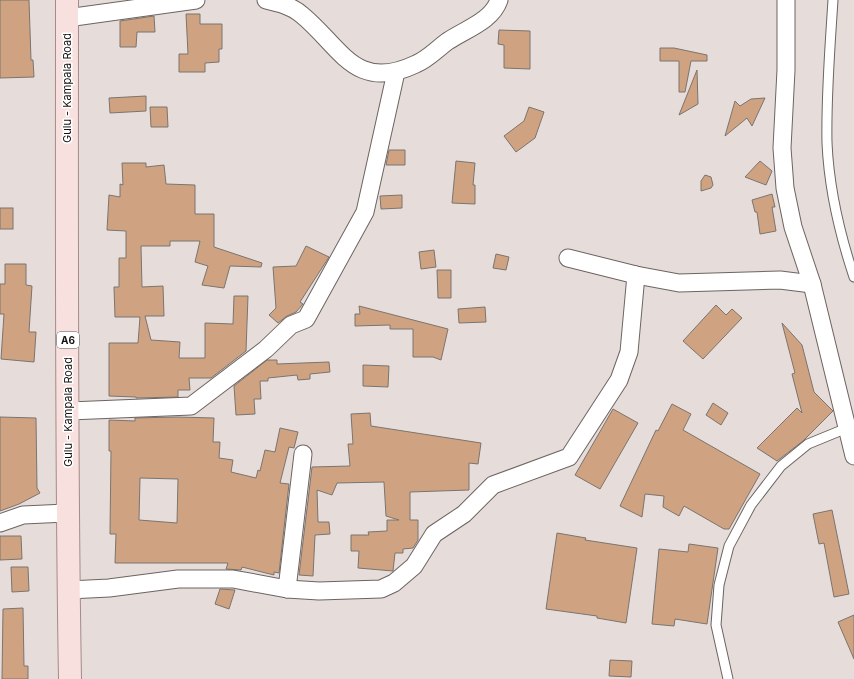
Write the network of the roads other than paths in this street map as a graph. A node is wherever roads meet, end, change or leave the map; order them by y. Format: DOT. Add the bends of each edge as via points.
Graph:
graph roads {
  1 [pos="196,0"];
  2 [pos="266,0"];
  3 [pos="499,0"];
  4 [pos="786,0"];
  5 [pos="832,0"];
  6 [pos="67,9"];
  7 [pos="396,72"];
  8 [pos="568,258"];
  9 [pos="636,275"];
  10 [pos="854,277"];
  11 [pos="812,284"];
  12 [pos="68,411"];
  13 [pos="851,428"];
  14 [pos="303,454"];
  15 [pos="854,456"];
  16 [pos="67,513"];
  17 [pos="0,523"];
  18 [pos="287,589"];
  19 [pos="69,590"];
  20 [pos="70,679"];
  21 [pos="728,679"];
  1 -- 6 [label="street"];
  2 -- 7 [label="street" via="285,4 302,15 352,64 373,72"];
  3 -- 7 [label="street" via="497,7 479,24 459,34 418,64"];
  4 -- 11 [label="street" via="782,148 785,188 793,227"];
  5 -- 10 [label="lane" via="827,144 844,246"];
  6 -- 12 [label="main road, Gulu - Kampala Road / A6"];
  7 -- 12 [label="street" via="365,212 306,319 291,325 266,349 191,406"];
  8 -- 9 [label="street"];
  9 -- 11 [label="street" via="679,282 780,280"];
  9 -- 18 [label="street" via="629,352 619,380 569,457 493,485 464,514 434,534 414,566 394,583 381,589"];
  11 -- 13 [label="street"];
  12 -- 16 [label="main road, Gulu - Kampala Road / A6"];
  13 -- 15 [label="street"];
  13 -- 21 [label="lane" via="808,444 781,466 751,505 729,546 719,585 716,626"];
  14 -- 18 [label="street"];
  16 -- 17 [label="street" via="23,515"];
  16 -- 19 [label="main road, Gulu - Kampala Road / A6"];
  18 -- 19 [label="street" via="233,579 178,579 109,588"];
  19 -- 20 [label="main road, Gulu - Kampala Road / A6"];
}
